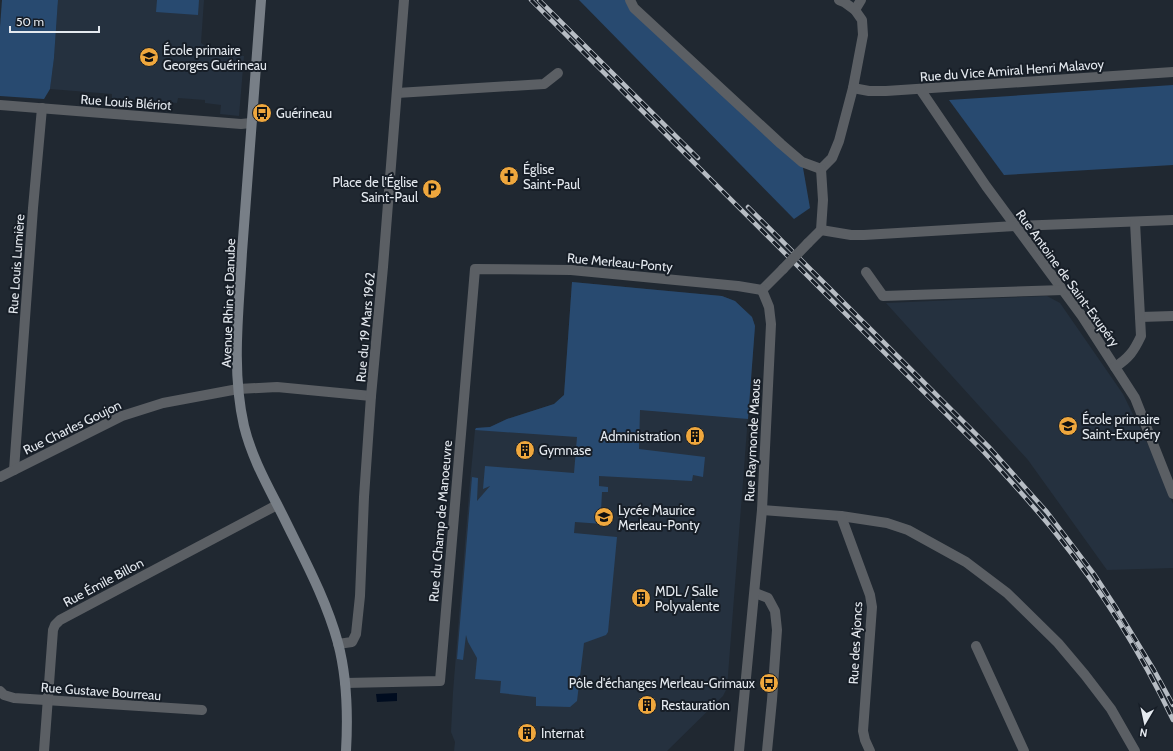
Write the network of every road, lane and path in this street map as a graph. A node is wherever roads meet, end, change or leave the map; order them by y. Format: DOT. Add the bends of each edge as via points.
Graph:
graph roads {
  1 [pos="261,0"];
  2 [pos="404,0"];
  3 [pos="630,0"];
  4 [pos="838,0"];
  5 [pos="861,0"];
  6 [pos="855,10"];
  7 [pos="1173,72"];
  8 [pos="558,73"];
  9 [pos="853,88"];
  10 [pos="920,89"];
  11 [pos="397,93"];
  12 [pos="0,105"];
  13 [pos="42,108"];
  14 [pos="251,123"];
  15 [pos="821,168"];
  16 [pos="1173,220"];
  17 [pos="1135,222"];
  18 [pos="1015,226"];
  19 [pos="821,230"];
  20 [pos="475,269"];
  21 [pos="866,272"];
  22 [pos="762,290"];
  23 [pos="1063,290"];
  24 [pos="1173,316"];
  25 [pos="1140,317"];
  26 [pos="1115,367"];
  27 [pos="238,388"];
  28 [pos="371,396"];
  29 [pos="14,470"];
  30 [pos="0,477"];
  31 [pos="1173,494"];
  32 [pos="277,505"];
  33 [pos="762,510"];
  34 [pos="841,516"];
  35 [pos="755,593"];
  36 [pos="338,644"];
  37 [pos="976,646"];
  38 [pos="345,683"];
  39 [pos="0,691"];
  40 [pos="48,700"];
  41 [pos="202,710"];
  42 [pos="44,751"];
  43 [pos="346,751"];
  44 [pos="739,751"];
  45 [pos="768,751"];
  46 [pos="870,751"];
  47 [pos="1024,751"];
  48 [pos="1135,751"];
  1 -- 14 [label="street, Avenue Rhin et Danube"];
  2 -- 11 [label="street, Rue du 19 Mars 1962"];
  3 -- 15 [label="street" via="634,8 781,144 802,162"];
  4 -- 6 [label="street"];
  5 -- 6 [label="street"];
  6 -- 9 [label="street" via="862,20 863,35"];
  7 -- 10 [label="street, Rue du Vice Amiral Henri Malavoy"];
  8 -- 11 [label="street" via="544,84"];
  9 -- 10 [label="street, Rue du Vice Amiral Henri Malavoy" via="869,91"];
  9 -- 15 [label="street" via="839,141 832,158"];
  10 -- 18 [label="street, Rue Antoine de Saint-Exupéry"];
  11 -- 28 [label="street, Rue du 19 Mars 1962"];
  12 -- 13 [label="street, Rue Louis Blériot"];
  13 -- 14 [label="street, Rue Louis Blériot"];
  13 -- 29 [label="street, Rue Louis Lumière"];
  14 -- 27 [label="street, Avenue Rhin et Danube" via="236,348"];
  15 -- 19 [label="street"];
  16 -- 17 [label="street"];
  17 -- 18 [label="street"];
  17 -- 25 [label="street"];
  18 -- 19 [label="street" via="857,235"];
  18 -- 23 [label="street, Rue Antoine de Saint-Exupéry"];
  19 -- 22 [label="street, bridge"];
  20 -- 22 [label="street, Rue Merleau-Ponty" via="570,270"];
  20 -- 38 [label="street, Rue du Champ de Manoeuvre" via="440,681"];
  21 -- 23 [label="street" via="883,296"];
  22 -- 33 [label="street, Rue Raymonde Maous" via="769,307 771,324"];
  23 -- 26 [label="street, Rue Antoine de Saint-Exupéry"];
  24 -- 25 [label="street"];
  25 -- 26 [label="street" via="1141,336 1134,351"];
  26 -- 31 [label="street, Rue Antoine de Saint-Exupéry" via="1135,398"];
  27 -- 28 [label="street, Rue Charles Goujon" via="277,387"];
  27 -- 29 [label="street, Rue Charles Goujon" via="163,403 122,416"];
  27 -- 32 [label="street, Avenue Rhin et Danube" via="252,454"];
  28 -- 36 [label="street, Rue du 19 Mars 1962" via="356,634 352,642"];
  29 -- 30 [label="street, Rue Charles Goujon"];
  32 -- 36 [label="street, Avenue Rhin et Danube" via="321,594"];
  32 -- 40 [label="street, Rue Émile Billon" via="60,620 53,630"];
  33 -- 34 [label="street"];
  33 -- 35 [label="street, Rue Raymonde Maous"];
  34 -- 46 [label="street, Rue des Ajoncs" via="872,606 863,732"];
  34 -- 48 [label="street" via="887,523 908,530 966,562 991,580 1034,618 1085,675 1110,708"];
  35 -- 44 [label="street, Rue Raymonde Maous"];
  35 -- 45 [label="street" via="768,598 775,610 777,630"];
  36 -- 38 [label="street, Avenue Rhin et Danube"];
  37 -- 47 [label="street"];
  38 -- 43 [label="street, Avenue Rhin et Danube"];
  39 -- 40 [label="street, Rue Gustave Bourreau" via="14,698"];
  40 -- 41 [label="street, Rue Gustave Bourreau"];
  40 -- 42 [label="street, Rue Émile Billon"];
}
